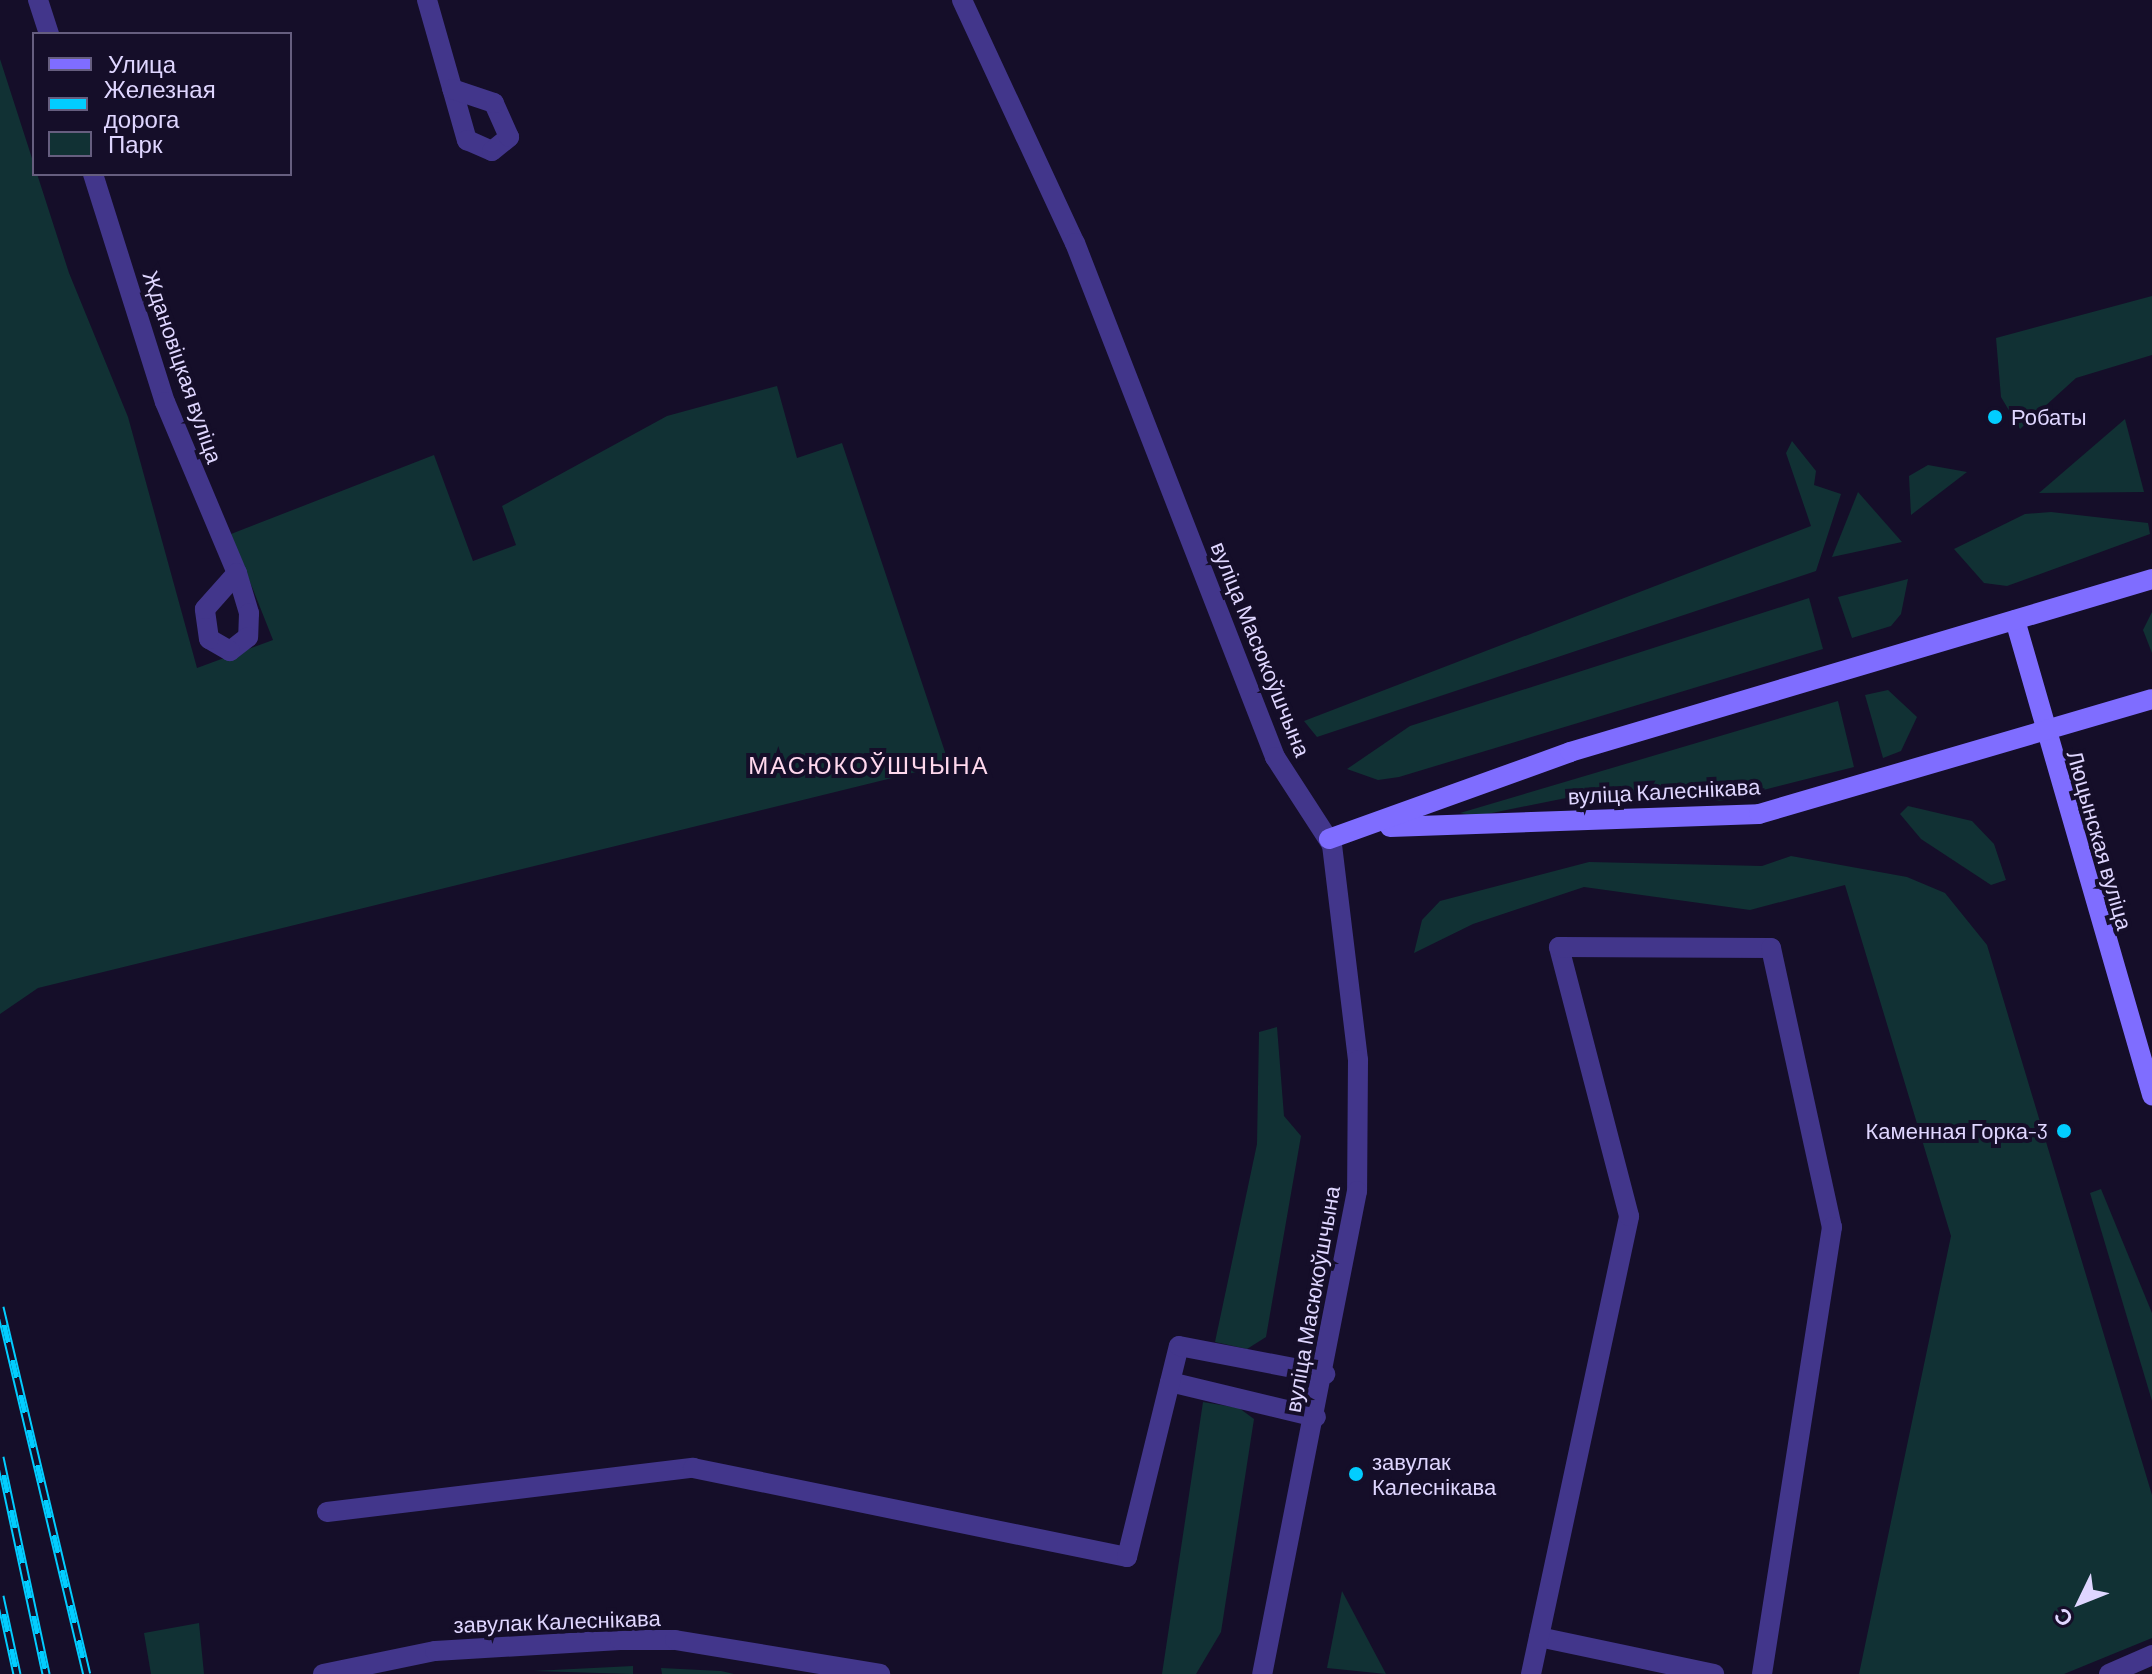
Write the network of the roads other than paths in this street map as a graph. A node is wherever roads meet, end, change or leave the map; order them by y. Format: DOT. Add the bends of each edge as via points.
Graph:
graph roads {
  1 [pos="38,0"];
  2 [pos="427,0"];
  3 [pos="962,0"];
  4 [pos="48,32"];
  5 [pos="452,89"];
  6 [pos="94,176"];
  7 [pos="237,573"];
  8 [pos="2152,579"];
  9 [pos="2015,620"];
  10 [pos="2152,699"];
  11 [pos="2045,734"];
  12 [pos="1370,827"];
  13 [pos="1329,839"];
  14 [pos="2152,1096"];
  15 [pos="1325,1374"];
  16 [pos="1170,1382"];
  17 [pos="1316,1417"];
  18 [pos="327,1512"];
  19 [pos="1539,1637"];
  20 [pos="2152,1655"];
  21 [pos="375,1668"];
  22 [pos="323,1674"];
  23 [pos="880,1674"];
  24 [pos="1262,1674"];
  25 [pos="1531,1674"];
  26 [pos="1714,1674"];
  27 [pos="1762,1674"];
  28 [pos="2109,1674"];
  1 -- 4 [label="street"];
  2 -- 5 [label="street"];
  3 -- 13 [label="street, вуліца Масюкоўшчына" via="1075,243 1275,757"];
  6 -- 7 [label="street, Ждановіцкая вуліца" via="165,402"];
  8 -- 9 [label="street, вуліца Калеснікава"];
  9 -- 11 [label="street"];
  9 -- 12 [label="street, вуліца Калеснікава" via="1570,752"];
  10 -- 11 [label="street, вуліца Калеснікава"];
  11 -- 12 [label="street, вуліца Калеснікава" via="1759,814"];
  11 -- 14 [label="street, Люцынская вуліца"];
  12 -- 13 [label="street, вуліца Калеснікава"];
  13 -- 15 [label="street, вуліца Масюкоўшчына" via="1344,919 1359,1107 1357,1191"];
  15 -- 16 [label="street" via="1179,1346"];
  15 -- 17 [label="street, вуліца Масюкоўшчына"];
  16 -- 17 [label="street"];
  16 -- 18 [label="street" via="1127,1557 693,1468"];
  17 -- 24 [label="street, вуліца Масюкоўшчына"];
  19 -- 25 [label="street"];
  19 -- 26 [label="street"];
  19 -- 27 [label="street" via="1629,1216 1559,947 1771,948 1832,1227"];
  20 -- 28 [label="street"];
  21 -- 22 [label="street, завулак Калеснікава"];
  21 -- 23 [label="street, завулак Калеснікава" via="559,1640 675,1640"];
}
